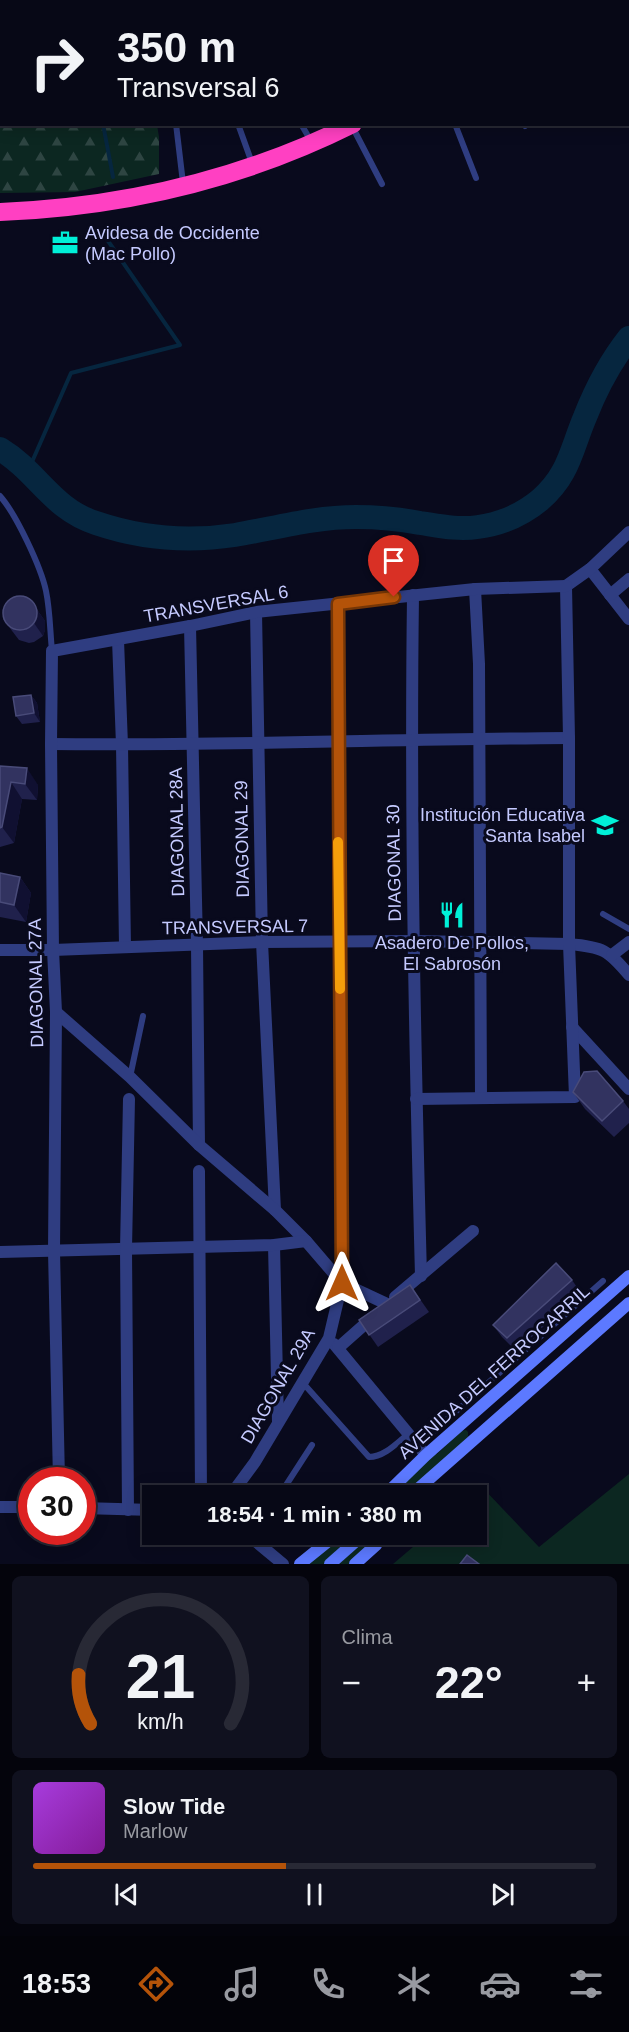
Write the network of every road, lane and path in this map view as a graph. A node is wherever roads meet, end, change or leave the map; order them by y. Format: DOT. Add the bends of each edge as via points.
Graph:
graph roads {
  1 [pos="176,126"];
  2 [pos="239,126"];
  3 [pos="302,126"];
  4 [pos="350,126"];
  5 [pos="353,126"];
  6 [pos="456,126"];
  7 [pos="313,144"];
  8 [pos="254,166"];
  9 [pos="476,178"];
  10 [pos="382,184"];
  11 [pos="183,187"];
  12 [pos="0,212"];
  13 [pos="0,495"];
  14 [pos="629,532"];
  15 [pos="590,569"];
  16 [pos="629,579"];
  17 [pos="566,586"];
  18 [pos="475,589"];
  19 [pos="413,595"];
  20 [pos="610,595"];
  21 [pos="338,604"];
  22 [pos="256,612"];
  23 [pos="629,619"];
  24 [pos="190,626"];
  25 [pos="118,639"];
  26 [pos="52,651"];
  27 [pos="569,738"];
  28 [pos="411,739"];
  29 [pos="478,739"];
  30 [pos="337,741"];
  31 [pos="259,743"];
  32 [pos="51,744"];
  33 [pos="193,744"];
  34 [pos="122,745"];
  35 [pos="603,914"];
  36 [pos="629,929"];
  37 [pos="413,941"];
  38 [pos="262,942"];
  39 [pos="481,942"];
  40 [pos="629,942"];
  41 [pos="339,943"];
  42 [pos="569,944"];
  43 [pos="197,945"];
  44 [pos="125,947"];
  45 [pos="0,950"];
  46 [pos="53,950"];
  47 [pos="612,955"];
  48 [pos="629,975"];
  49 [pos="56,1012"];
  50 [pos="142,1016"];
  51 [pos="572,1027"];
  52 [pos="130,1077"];
  53 [pos="629,1089"];
  54 [pos="481,1098"];
  55 [pos="129,1099"];
  56 [pos="416,1100"];
  57 [pos="198,1145"];
  58 [pos="199,1171"];
  59 [pos="274,1210"];
  60 [pos="473,1231"];
  61 [pos="306,1241"];
  62 [pos="274,1245"];
  63 [pos="200,1247"];
  64 [pos="126,1249"];
  65 [pos="54,1251"];
  66 [pos="0,1252"];
  67 [pos="421,1276"];
  68 [pos="629,1276"];
  69 [pos="603,1281"];
  70 [pos="342,1283"];
  71 [pos="629,1303"];
  72 [pos="387,1304"];
  73 [pos="334,1343"];
  74 [pos="303,1383"];
  75 [pos="278,1422"];
  76 [pos="409,1433"];
  77 [pos="312,1445"];
  78 [pos="422,1450"];
  79 [pos="59,1467"];
  80 [pos="201,1485"];
  81 [pos="240,1485"];
  82 [pos="286,1485"];
  83 [pos="393,1485"];
  84 [pos="422,1485"];
  85 [pos="0,1507"];
  86 [pos="18,1507"];
  87 [pos="96,1509"];
  88 [pos="128,1510"];
  89 [pos="142,1510"];
  90 [pos="260,1545"];
  91 [pos="323,1545"];
  92 [pos="352,1545"];
  93 [pos="376,1545"];
  94 [pos="283,1564"];
  95 [pos="300,1564"];
  96 [pos="330,1564"];
  97 [pos="355,1564"];
  1 -- 11 [label="lane"];
  2 -- 8 [label="lane"];
  3 -- 7 [label="lane"];
  4 -- 7 [label="highway"];
  5 -- 10 [label="lane"];
  6 -- 9 [label="lane"];
  7 -- 8 [label="highway"];
  8 -- 11 [label="highway"];
  11 -- 12 [label="highway" via="78,206"];
  13 -- 26 [label="lane, DIAGONAL 27A" via="26,540 46,590"];
  14 -- 15 [label="street"];
  15 -- 17 [label="street"];
  15 -- 20 [label="street"];
  16 -- 20 [label="street"];
  17 -- 18 [label="street, TRANSVERSAL 6"];
  17 -- 27 [label="street"];
  18 -- 19 [label="street, TRANSVERSAL 6"];
  18 -- 29 [label="street"];
  19 -- 21 [label="street, TRANSVERSAL 6"];
  19 -- 28 [label="street, DIAGONAL 30"];
  20 -- 23 [label="street"];
  21 -- 22 [label="street, TRANSVERSAL 6"];
  21 -- 30 [label="street, DIAGONAL 29A"];
  22 -- 24 [label="street, TRANSVERSAL 6"];
  22 -- 31 [label="street, DIAGONAL 29"];
  24 -- 25 [label="street, TRANSVERSAL 6"];
  24 -- 33 [label="street, DIAGONAL 28A"];
  25 -- 26 [label="street, TRANSVERSAL 6"];
  25 -- 34 [label="street"];
  26 -- 32 [label="street, DIAGONAL 27A"];
  27 -- 29 [label="street"];
  27 -- 42 [label="street"];
  28 -- 29 [label="street"];
  28 -- 30 [label="street"];
  28 -- 37 [label="street, DIAGONAL 30"];
  29 -- 39 [label="street"];
  30 -- 31 [label="street"];
  30 -- 41 [label="street, DIAGONAL 29A"];
  31 -- 33 [label="street"];
  31 -- 38 [label="street, DIAGONAL 29"];
  32 -- 34 [label="street"];
  32 -- 46 [label="street, DIAGONAL 27A"];
  33 -- 34 [label="street"];
  33 -- 43 [label="street, DIAGONAL 28A"];
  34 -- 44 [label="street"];
  35 -- 36 [label="lane"];
  37 -- 39 [label="street, TRANSVERSAL 7"];
  37 -- 41 [label="street, TRANSVERSAL 7"];
  37 -- 56 [label="street, DIAGONAL 30"];
  38 -- 41 [label="street, TRANSVERSAL 7"];
  38 -- 43 [label="street, TRANSVERSAL 7"];
  38 -- 59 [label="street, DIAGONAL 29"];
  39 -- 42 [label="street, TRANSVERSAL 7"];
  39 -- 54 [label="street"];
  40 -- 47 [label="street"];
  41 -- 70 [label="street, DIAGONAL 29A"];
  42 -- 47 [label="street, TRANSVERSAL 7" via="594,947"];
  42 -- 51 [label="street"];
  43 -- 44 [label="street, TRANSVERSAL 7"];
  43 -- 57 [label="street, DIAGONAL 28A"];
  44 -- 46 [label="street, TRANSVERSAL 7"];
  45 -- 46 [label="street, TRANSVERSAL 7"];
  46 -- 49 [label="street, DIAGONAL 27A"];
  47 -- 48 [label="street"];
  49 -- 52 [label="street"];
  49 -- 65 [label="street, DIAGONAL 27A"];
  50 -- 52 [label="lane"];
  51 -- 53 [label="street"];
  51 -- 54 [label="street" via="575,1097"];
  52 -- 57 [label="street"];
  54 -- 56 [label="street"];
  55 -- 64 [label="street"];
  56 -- 67 [label="street, DIAGONAL 30"];
  57 -- 59 [label="street"];
  58 -- 63 [label="street"];
  59 -- 61 [label="street"];
  60 -- 67 [label="street"];
  61 -- 62 [label="street"];
  61 -- 70 [label="street"];
  62 -- 63 [label="street"];
  62 -- 75 [label="street"];
  63 -- 64 [label="street"];
  63 -- 80 [label="street"];
  64 -- 65 [label="street"];
  64 -- 88 [label="street"];
  65 -- 66 [label="street"];
  65 -- 79 [label="street, DIAGONAL 27A"];
  67 -- 72 [label="street"];
  68 -- 78 [label="main road, AVENIDA DEL FERROCARRIL"];
  69 -- 78 [label="lane"];
  70 -- 72 [label="street"];
  70 -- 73 [label="street, DIAGONAL 29A"];
  71 -- 84 [label="main road, AVENIDA DEL FERROCARRIL"];
  72 -- 73 [label="street"];
  73 -- 74 [label="street, DIAGONAL 29A"];
  73 -- 76 [label="street"];
  74 -- 75 [label="street, DIAGONAL 29A"];
  74 -- 76 [label="lane" via="369,1457 386,1452"];
  75 -- 81 [label="street, DIAGONAL 29A"];
  76 -- 78 [label="street"];
  77 -- 82 [label="lane"];
  78 -- 83 [label="main road, AVENIDA DEL FERROCARRIL"];
  85 -- 86 [label="street"];
  87 -- 88 [label="street"];
  88 -- 89 [label="street"];
  90 -- 94 [label="street"];
  91 -- 95 [label="main road"];
  92 -- 96 [label="main road"];
  93 -- 97 [label="main road"];
}
